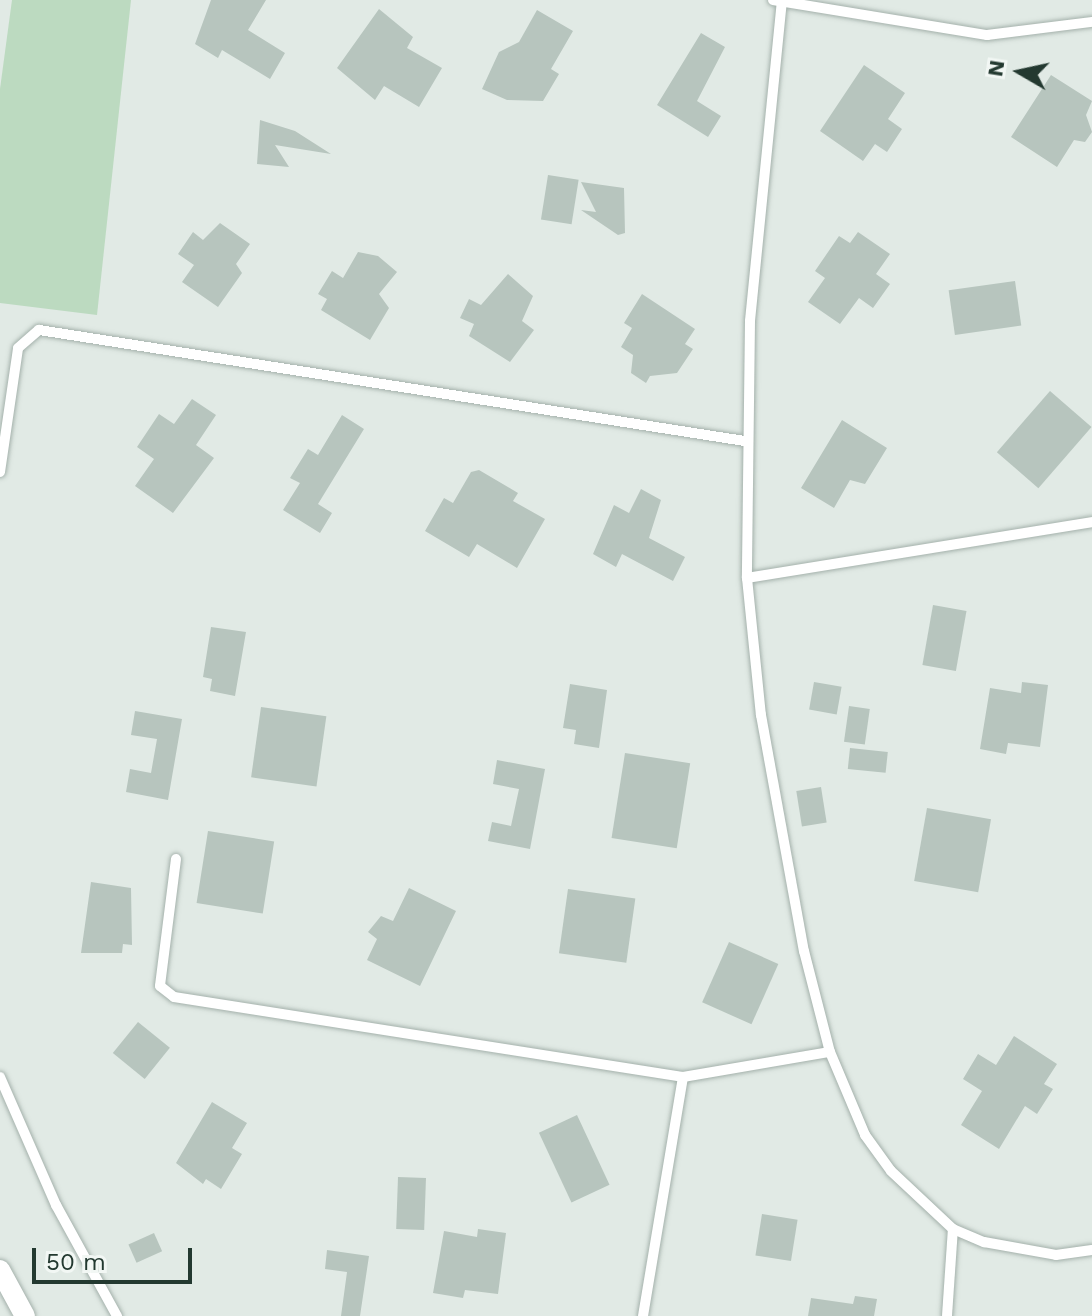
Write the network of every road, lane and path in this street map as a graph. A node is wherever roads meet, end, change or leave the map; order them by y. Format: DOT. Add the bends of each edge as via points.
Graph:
graph roads {
  1 [pos="779,0"];
  2 [pos="1092,22"];
  3 [pos="745,441"];
  4 [pos="0,472"];
  5 [pos="1092,522"];
  6 [pos="747,578"];
  7 [pos="176,859"];
  8 [pos="830,1052"];
  9 [pos="0,1077"];
  10 [pos="683,1077"];
  11 [pos="953,1229"];
  12 [pos="1092,1250"];
  13 [pos="0,1270"];
  14 [pos="25,1316"];
  15 [pos="117,1316"];
  16 [pos="643,1316"];
  17 [pos="947,1316"];
  1 -- 2 [label="lane" via="987,35"];
  1 -- 3 [label="lane" via="761,174"];
  3 -- 4 [label="lane" via="39,330 18,348"];
  3 -- 6 [label="lane"];
  5 -- 6 [label="lane"];
  6 -- 8 [label="lane" via="761,715 804,951"];
  7 -- 10 [label="lane" via="160,986 165,994"];
  8 -- 10 [label="lane"];
  8 -- 11 [label="lane" via="865,1135 891,1171"];
  9 -- 15 [label="lane" via="56,1205"];
  10 -- 16 [label="lane"];
  11 -- 12 [label="lane" via="1010,1248 1056,1255"];
  11 -- 17 [label="lane"];
  13 -- 14 [label="street"];
}
